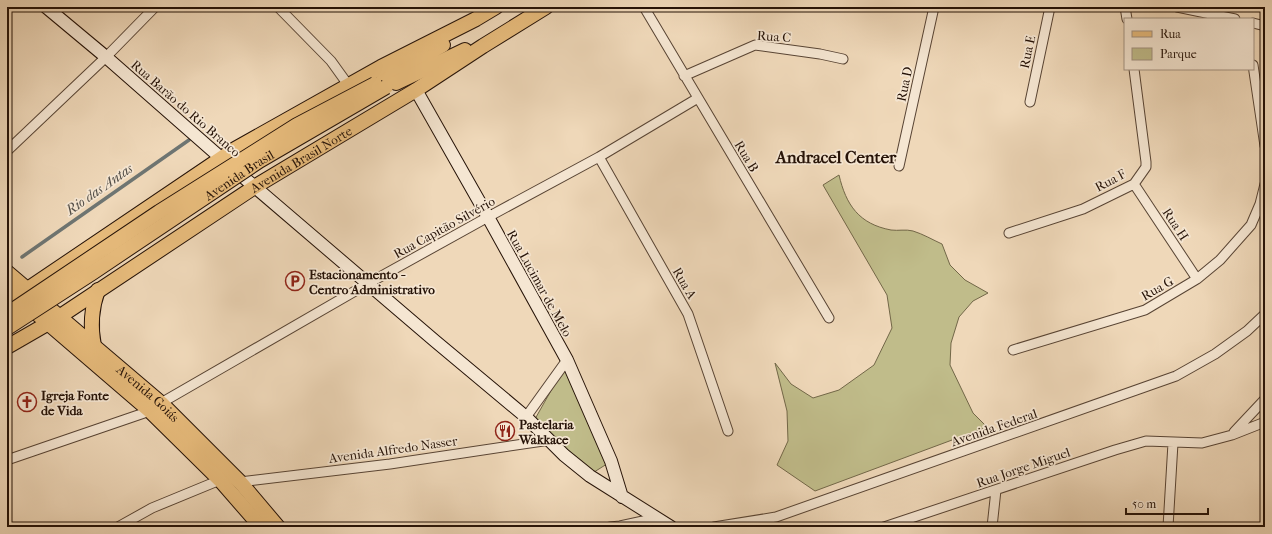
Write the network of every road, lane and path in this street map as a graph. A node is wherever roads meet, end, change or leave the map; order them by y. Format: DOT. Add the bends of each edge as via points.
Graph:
graph roads {
  1 [pos="46,7"];
  2 [pos="155,7"];
  3 [pos="278,7"];
  4 [pos="496,7"];
  5 [pos="546,7"];
  6 [pos="644,7"];
  7 [pos="934,7"];
  8 [pos="1050,7"];
  9 [pos="1125,7"];
  10 [pos="1177,7"];
  11 [pos="1127,18"];
  12 [pos="1230,18"];
  13 [pos="476,19"];
  14 [pos="1254,23"];
  15 [pos="1265,26"];
  16 [pos="483,46"];
  17 [pos="106,57"];
  18 [pos="842,60"];
  19 [pos="1134,70"];
  20 [pos="1254,70"];
  21 [pos="684,76"];
  22 [pos="384,84"];
  23 [pos="349,86"];
  24 [pos="416,90"];
  25 [pos="698,98"];
  26 [pos="1030,102"];
  27 [pos="1265,146"];
  28 [pos="7,151"];
  29 [pos="599,157"];
  30 [pos="221,158"];
  31 [pos="899,166"];
  32 [pos="1134,184"];
  33 [pos="1265,184"];
  34 [pos="256,186"];
  35 [pos="488,217"];
  36 [pos="1009,233"];
  37 [pos="7,272"];
  38 [pos="1196,278"];
  39 [pos="369,283"];
  40 [pos="98,290"];
  41 [pos="15,294"];
  42 [pos="7,314"];
  43 [pos="1265,314"];
  44 [pos="829,318"];
  45 [pos="54,321"];
  46 [pos="7,328"];
  47 [pos="94,346"];
  48 [pos="7,347"];
  49 [pos="1013,350"];
  50 [pos="567,360"];
  51 [pos="1265,399"];
  52 [pos="156,407"];
  53 [pos="526,417"];
  54 [pos="1265,422"];
  55 [pos="728,430"];
  56 [pos="1232,435"];
  57 [pos="550,440"];
  58 [pos="1173,443"];
  59 [pos="7,460"];
  60 [pos="220,480"];
  61 [pos="240,482"];
  62 [pos="996,490"];
  63 [pos="622,496"];
  64 [pos="657,518"];
  65 [pos="118,527"];
  66 [pos="261,527"];
  67 [pos="278,527"];
  68 [pos="610,527"];
  69 [pos="620,527"];
  70 [pos="671,527"];
  71 [pos="714,527"];
  72 [pos="884,527"];
  73 [pos="992,527"];
  74 [pos="1168,527"];
  1 -- 17 [label="main road, Rua Barão do Rio Branco"];
  2 -- 17 [label="street"];
  3 -- 23 [label="street" via="331,61"];
  4 -- 13 [label="main road"];
  5 -- 16 [label="main road, Avenida Brasil Norte"];
  6 -- 21 [label="street, Rua B"];
  7 -- 31 [label="street, Rua D"];
  8 -- 26 [label="street, Rua E"];
  9 -- 11 [label="street"];
  10 -- 12 [label="street"];
  13 -- 22 [label="main road, Avenida Brasil"];
  13 -- 23 [label="main road"];
  14 -- 15 [label="street"];
  16 -- 22 [label="main road, Avenida Brasil" via="461,51"];
  16 -- 24 [label="main road, Avenida Brasil Norte"];
  17 -- 28 [label="street"];
  17 -- 30 [label="main road, Rua Barão do Rio Branco"];
  18 -- 21 [label="street, Rua C" via="820,54 755,45"];
  19 -- 32 [label="street, Rua F" via="1146,167"];
  20 -- 27 [label="street"];
  21 -- 25 [label="street, Rua B"];
  22 -- 42 [label="main road, Avenida Brasil, bridge" via="297,125 152,216"];
  22 -- 46 [label="main road, Avenida Brasil, bridge" via="259,161"];
  23 -- 30 [label="main road"];
  24 -- 34 [label="main road, Avenida Brasil Norte"];
  24 -- 35 [label="main road, Rua Lucimar de Melo"];
  25 -- 29 [label="street, Rua Capitão Silvério"];
  25 -- 44 [label="street, Rua B"];
  29 -- 35 [label="street, Rua Capitão Silvério"];
  29 -- 55 [label="street, Rua A" via="688,314"];
  30 -- 34 [label="main road, Rua Barão do Rio Branco"];
  30 -- 41 [label="main road"];
  32 -- 36 [label="street, Rua F" via="1083,209"];
  32 -- 38 [label="street, Rua H"];
  33 -- 38 [label="street, Rua G" via="1251,225 1220,260"];
  34 -- 39 [label="main road, Rua Barão do Rio Branco"];
  34 -- 40 [label="main road, Avenida Brasil Norte"];
  35 -- 39 [label="street, Rua Capitão Silvério"];
  35 -- 50 [label="main road, Rua Lucimar de Melo"];
  37 -- 41 [label="main road, Avenida Goiás"];
  38 -- 49 [label="street, Rua G" via="1145,310"];
  39 -- 52 [label="street, Rua Capitão Silvério"];
  39 -- 53 [label="main road, Rua Barão do Rio Branco"];
  40 -- 45 [label="main road, Avenida Brasil Norte"];
  40 -- 47 [label="main road" via="91,319"];
  41 -- 45 [label="main road, Avenida Goiás"];
  43 -- 71 [label="street, Avenida Federal" via="1247,331 1215,354 1176,376 776,517"];
  45 -- 47 [label="main road, Avenida Goiás"];
  45 -- 48 [label="main road, Avenida Brasil Norte"];
  45 -- 52 [label="main road, Avenida Goiás"];
  47 -- 52 [label="main road, Avenida Goiás"];
  50 -- 53 [label="street"];
  50 -- 63 [label="main road, Rua Lucimar de Melo" via="611,461"];
  51 -- 56 [label="street"];
  52 -- 59 [label="street, Rua Capitão Silvério"];
  52 -- 60 [label="main road, Avenida Goiás"];
  52 -- 61 [label="main road, Avenida Goiás"];
  53 -- 57 [label="main road, Rua Barão do Rio Branco"];
  54 -- 56 [label="street, Rua Jorge Miguel"];
  56 -- 58 [label="street, Rua Jorge Miguel" via="1202,443"];
  57 -- 61 [label="street, Avenida Alfredo Nasser" via="390,464"];
  57 -- 63 [label="main road, Rua Barão do Rio Branco" via="564,456"];
  58 -- 62 [label="street, Rua Jorge Miguel" via="1146,441"];
  58 -- 74 [label="street"];
  60 -- 65 [label="street" via="152,508"];
  60 -- 66 [label="main road, Avenida Goiás"];
  61 -- 67 [label="main road, Avenida Goiás"];
  62 -- 72 [label="street, Rua Jorge Miguel"];
  62 -- 73 [label="street"];
  63 -- 64 [label="main road, Rua Barão do Rio Branco"];
  64 -- 69 [label="street"];
  64 -- 70 [label="main road, Rua Barão do Rio Branco"];
  68 -- 69 [label="street"];
}
